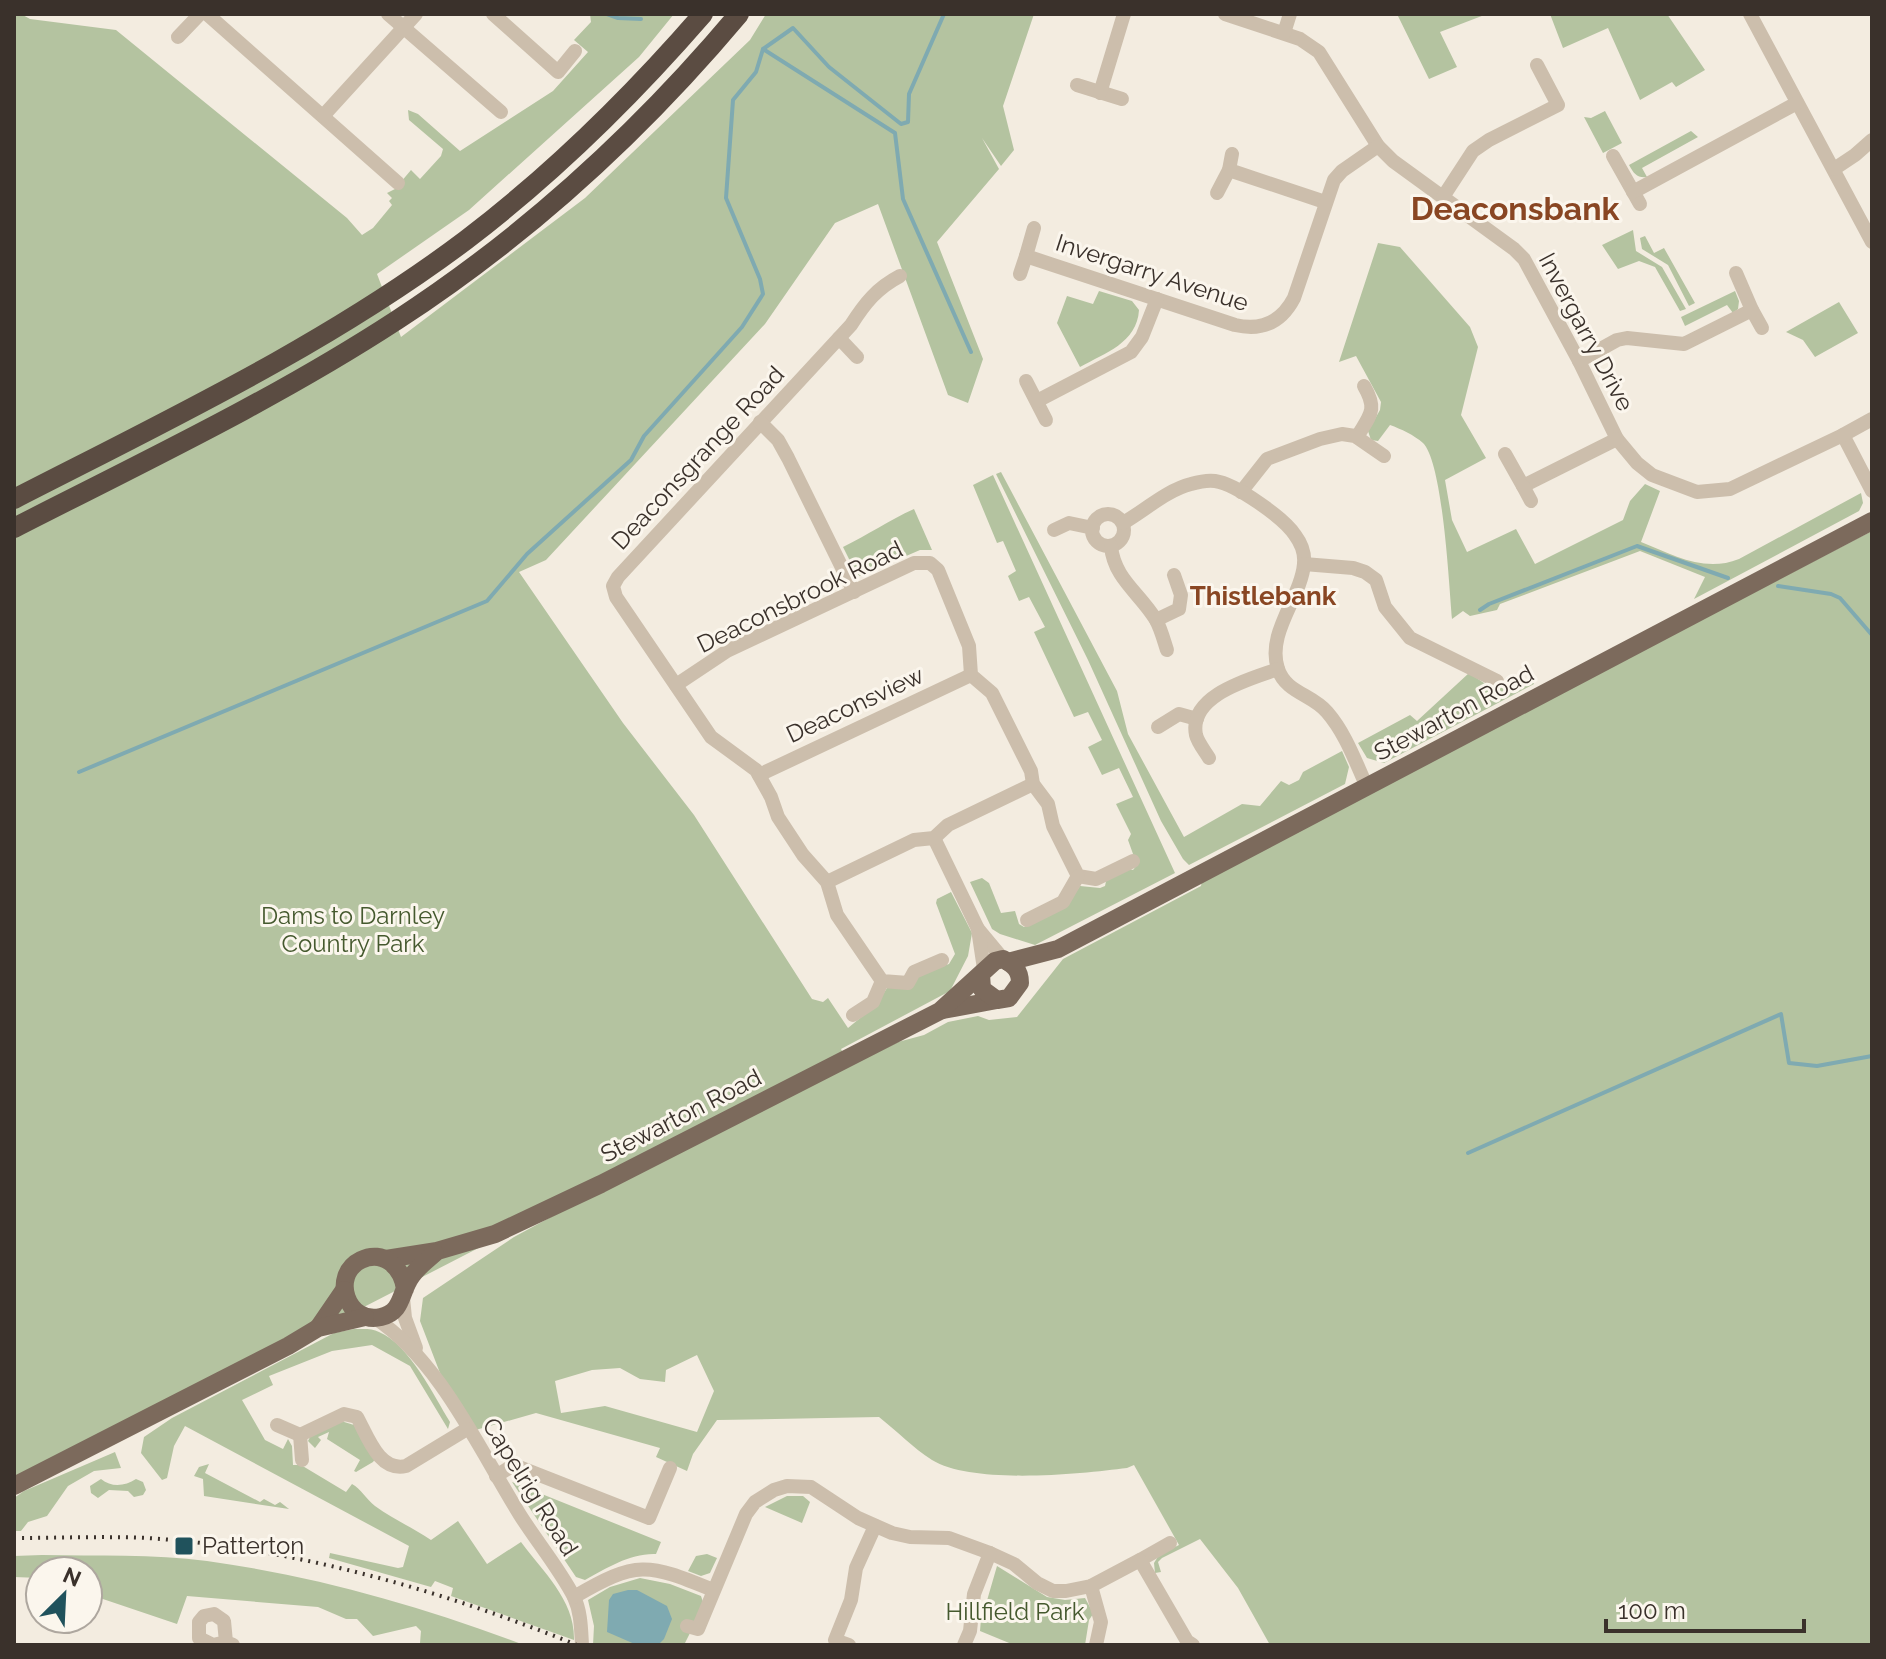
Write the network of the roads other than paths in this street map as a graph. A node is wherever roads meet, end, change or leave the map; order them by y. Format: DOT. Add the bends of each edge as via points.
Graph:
graph roads {
  1 [pos="200,14"];
  2 [pos="207,14"];
  3 [pos="388,14"];
  4 [pos="416,14"];
  5 [pos="493,14"];
  6 [pos="703,14"];
  7 [pos="739,14"];
  8 [pos="1124,14"];
  9 [pos="1225,14"];
  10 [pos="1290,14"];
  11 [pos="1750,14"];
  12 [pos="403,27"];
  13 [pos="1284,33"];
  14 [pos="178,37"];
  15 [pos="575,51"];
  16 [pos="1537,65"];
  17 [pos="1077,85"];
  18 [pos="1100,93"];
  19 [pos="1122,99"];
  20 [pos="1797,103"];
  21 [pos="1558,105"];
  22 [pos="501,112"];
  23 [pos="323,116"];
  24 [pos="1567,120"];
  25 [pos="1872,140"];
  26 [pos="1378,146"];
  27 [pos="1232,154"];
  28 [pos="1613,156"];
  29 [pos="1834,169"];
  30 [pos="1229,170"];
  31 [pos="398,183"];
  32 [pos="1217,193"];
  33 [pos="1443,197"];
  34 [pos="1325,202"];
  35 [pos="1034,228"];
  36 [pos="1872,242"];
  37 [pos="1026,256"];
  38 [pos="1736,273"];
  39 [pos="1020,274"];
  40 [pos="900,276"];
  41 [pos="1157,299"];
  42 [pos="1752,310"];
  43 [pos="1762,328"];
  44 [pos="839,338"];
  45 [pos="857,357"];
  46 [pos="1579,361"];
  47 [pos="1026,381"];
  48 [pos="1364,386"];
  49 [pos="1037,401"];
  50 [pos="1872,419"];
  51 [pos="1046,420"];
  52 [pos="760,422"];
  53 [pos="1843,435"];
  54 [pos="1357,437"];
  55 [pos="1617,439"];
  56 [pos="1505,454"];
  57 [pos="1384,456"];
  58 [pos="1523,486"];
  59 [pos="1872,491"];
  60 [pos="1241,492"];
  61 [pos="14,499"];
  62 [pos="1531,501"];
  63 [pos="1872,521"];
  64 [pos="1123,523"];
  65 [pos="14,528"];
  66 [pos="1093,528"];
  67 [pos="1054,530"];
  68 [pos="1111,546"];
  69 [pos="1304,564"];
  70 [pos="1174,575"];
  71 [pos="854,592"];
  72 [pos="1156,620"];
  73 [pos="1167,650"];
  74 [pos="1278,669"];
  75 [pos="971,675"];
  76 [pos="1497,681"];
  77 [pos="676,685"];
  78 [pos="1197,719"];
  79 [pos="1158,727"];
  80 [pos="1209,758"];
  81 [pos="759,775"];
  82 [pos="1033,784"];
  83 [pos="1367,787"];
  84 [pos="934,838"];
  85 [pos="1133,861"];
  86 [pos="1078,876"];
  87 [pos="827,882"];
  88 [pos="1027,920"];
  89 [pos="978,929"];
  90 [pos="1058,949"];
  91 [pos="942,960"];
  92 [pos="1006,960"];
  93 [pos="982,972"];
  94 [pos="882,981"];
  95 [pos="1018,989"];
  96 [pos="997,1000"];
  97 [pos="940,1011"];
  98 [pos="853,1015"];
  99 [pos="437,1251"];
  100 [pos="386,1259"];
  101 [pos="344,1290"];
  102 [pos="404,1293"];
  103 [pos="370,1318"];
  104 [pos="318,1328"];
  105 [pos="421,1359"];
  106 [pos="277,1425"];
  107 [pos="467,1429"];
  108 [pos="300,1435"];
  109 [pos="302,1460"];
  110 [pos="670,1468"];
  111 [pos="496,1476"];
  112 [pos="14,1486"];
  113 [pos="875,1526"];
  114 [pos="1170,1543"];
  115 [pos="990,1553"];
  116 [pos="1140,1560"];
  117 [pos="1091,1586"];
  118 [pos="713,1590"];
  119 [pos="574,1597"];
  120 [pos="687,1626"];
  121 [pos="182,1631"];
  122 [pos="199,1638"];
  123 [pos="229,1644"];
  124 [pos="582,1645"];
  125 [pos="849,1645"];
  126 [pos="964,1645"];
  127 [pos="1096,1645"];
  128 [pos="1193,1645"];
  1 -- 14 [label="street"];
  2 -- 23 [label="street"];
  3 -- 12 [label="street"];
  4 -- 12 [label="street"];
  5 -- 15 [label="street" via="558,72"];
  6 -- 61 [label="highway" via="578,147 434,263 288,355"];
  7 -- 65 [label="highway" via="633,131 534,219 456,279 290,384"];
  8 -- 18 [label="street"];
  9 -- 13 [label="street, Invergarry Drive"];
  10 -- 13 [label="street"];
  11 -- 20 [label="street"];
  12 -- 22 [label="street"];
  12 -- 23 [label="street"];
  13 -- 26 [label="street, Invergarry Drive" via="1319,52"];
  16 -- 21 [label="street"];
  17 -- 18 [label="street"];
  18 -- 19 [label="street"];
  20 -- 28 [label="street" via="1636,198"];
  20 -- 29 [label="street"];
  21 -- 24 [label="street"];
  21 -- 33 [label="street" via="1473,151"];
  23 -- 31 [label="street"];
  25 -- 29 [label="street"];
  26 -- 33 [label="street, Invergarry Drive"];
  26 -- 34 [label="street, Invergarry Avenue" via="1342,171"];
  27 -- 30 [label="street"];
  29 -- 36 [label="street"];
  30 -- 32 [label="street"];
  30 -- 34 [label="street"];
  33 -- 46 [label="street, Invergarry Drive" via="1524,259"];
  34 -- 41 [label="street, Invergarry Avenue" via="1294,298 1270,324 1250,329"];
  35 -- 37 [label="street, Invergarry Avenue"];
  37 -- 39 [label="street"];
  37 -- 41 [label="street, Invergarry Avenue"];
  38 -- 42 [label="street"];
  40 -- 44 [label="street, Deaconsgrange Road" via="866,301"];
  41 -- 49 [label="street" via="1131,352"];
  42 -- 43 [label="street"];
  42 -- 46 [label="street" via="1684,344 1627,338"];
  44 -- 45 [label="street"];
  44 -- 52 [label="street, Deaconsgrange Road"];
  46 -- 55 [label="street, Invergarry Drive"];
  47 -- 49 [label="street"];
  48 -- 54 [label="street" via="1372,411"];
  49 -- 51 [label="street"];
  50 -- 53 [label="street, Invergarry Drive"];
  52 -- 71 [label="street" via="783,449"];
  52 -- 77 [label="street, Deaconsgrange Road" via="613,586"];
  53 -- 55 [label="street, Invergarry Drive" via="1744,484 1713,493 1685,489 1652,475"];
  53 -- 59 [label="street"];
  54 -- 57 [label="street"];
  54 -- 60 [label="street" via="1342,434 1279,453 1267,459"];
  55 -- 58 [label="street"];
  56 -- 58 [label="street"];
  58 -- 62 [label="street"];
  60 -- 64 [label="street" via="1216,481 1191,484"];
  60 -- 69 [label="street" via="1287,524 1303,550"];
  63 -- 83 [label="main road, Stewarton Road"];
  64 -- 66 [label="street" via="1104,515"];
  64 -- 68 [label="street" via="1122,538"];
  66 -- 67 [label="street" via="1069,523"];
  66 -- 68 [label="street" via="1097,541"];
  68 -- 72 [label="street" via="1122,579"];
  69 -- 74 [label="street" via="1277,644"];
  69 -- 76 [label="street" via="1365,572 1376,580 1385,607 1410,638"];
  70 -- 72 [label="street" via="1180,585 1179,609"];
  71 -- 75 [label="street, Deaconsbrook Road" via="914,563 930,563 938,570 969,646"];
  71 -- 77 [label="street, Deaconsbrook Road" via="727,651"];
  72 -- 73 [label="street"];
  74 -- 78 [label="street" via="1219,692"];
  74 -- 83 [label="street" via="1294,691 1326,710 1345,737"];
  75 -- 81 [label="street, Deaconsview"];
  75 -- 82 [label="street" via="992,693"];
  77 -- 81 [label="street, Deaconsgrange Road" via="711,737"];
  78 -- 79 [label="street" via="1179,714"];
  78 -- 80 [label="street" via="1196,736"];
  81 -- 87 [label="street, Deaconsgrange Road" via="778,817"];
  82 -- 84 [label="street" via="948,825"];
  82 -- 86 [label="street" via="1048,804"];
  83 -- 90 [label="main road, Stewarton Road"];
  84 -- 87 [label="street" via="914,840"];
  84 -- 89 [label="street"];
  85 -- 86 [label="street" via="1096,879"];
  86 -- 88 [label="street" via="1063,902"];
  87 -- 94 [label="street, Deaconsgrange Road" via="837,915"];
  89 -- 92 [label="street"];
  89 -- 93 [label="street"];
  90 -- 92 [label="main road, Stewarton Road"];
  90 -- 95 [label="main road, Stewarton Road"];
  91 -- 94 [label="street" via="914,972 908,983"];
  92 -- 93 [label="main road" via="995,961"];
  92 -- 95 [label="main road" via="1018,971"];
  93 -- 96 [label="main road" via="982,989"];
  93 -- 97 [label="main road, Stewarton Road"];
  94 -- 98 [label="street" via="873,1002"];
  95 -- 96 [label="main road"];
  96 -- 97 [label="main road, Stewarton Road"];
  97 -- 99 [label="main road, Stewarton Road" via="601,1184 495,1234"];
  99 -- 100 [label="main road, Stewarton Road"];
  99 -- 102 [label="main road, Stewarton Road" via="411,1276"];
  100 -- 101 [label="main road, Stewarton Road" via="369,1258 353,1266"];
  100 -- 102 [label="main road" via="400,1271"];
  101 -- 103 [label="main road" via="350,1306"];
  101 -- 104 [label="main road, Stewarton Road"];
  102 -- 103 [label="main road, Stewarton Road" via="392,1313"];
  102 -- 105 [label="street, Capelrig Road" via="405,1320"];
  103 -- 104 [label="main road, Stewarton Road"];
  103 -- 105 [label="street, Capelrig Road"];
  104 -- 112 [label="main road, Stewarton Road"];
  105 -- 107 [label="street, Capelrig Road"];
  106 -- 108 [label="street"];
  107 -- 108 [label="street" via="398,1468 383,1462 357,1417 350,1414"];
  107 -- 111 [label="street, Capelrig Road"];
  108 -- 109 [label="street"];
  110 -- 111 [label="street" via="649,1518 519,1467"];
  111 -- 119 [label="street, Capelrig Road"];
  113 -- 115 [label="street" via="910,1537 949,1538"];
  113 -- 118 [label="street" via="811,1487 774,1490 746,1514"];
  113 -- 125 [label="street" via="856,1568 851,1600 835,1640"];
  114 -- 116 [label="street"];
  115 -- 117 [label="street" via="1053,1591"];
  115 -- 126 [label="street" via="974,1594"];
  116 -- 117 [label="street"];
  116 -- 128 [label="street"];
  117 -- 127 [label="street" via="1101,1622"];
  118 -- 119 [label="street" via="652,1568 633,1568"];
  118 -- 120 [label="street" via="698,1629"];
  119 -- 124 [label="street, Capelrig Road"];
  121 -- 122 [label="street"];
  122 -- 123 [label="street" via="213,1645"];
  122 -- 123 [label="street" via="199,1622 214,1614 224,1621"];
}
